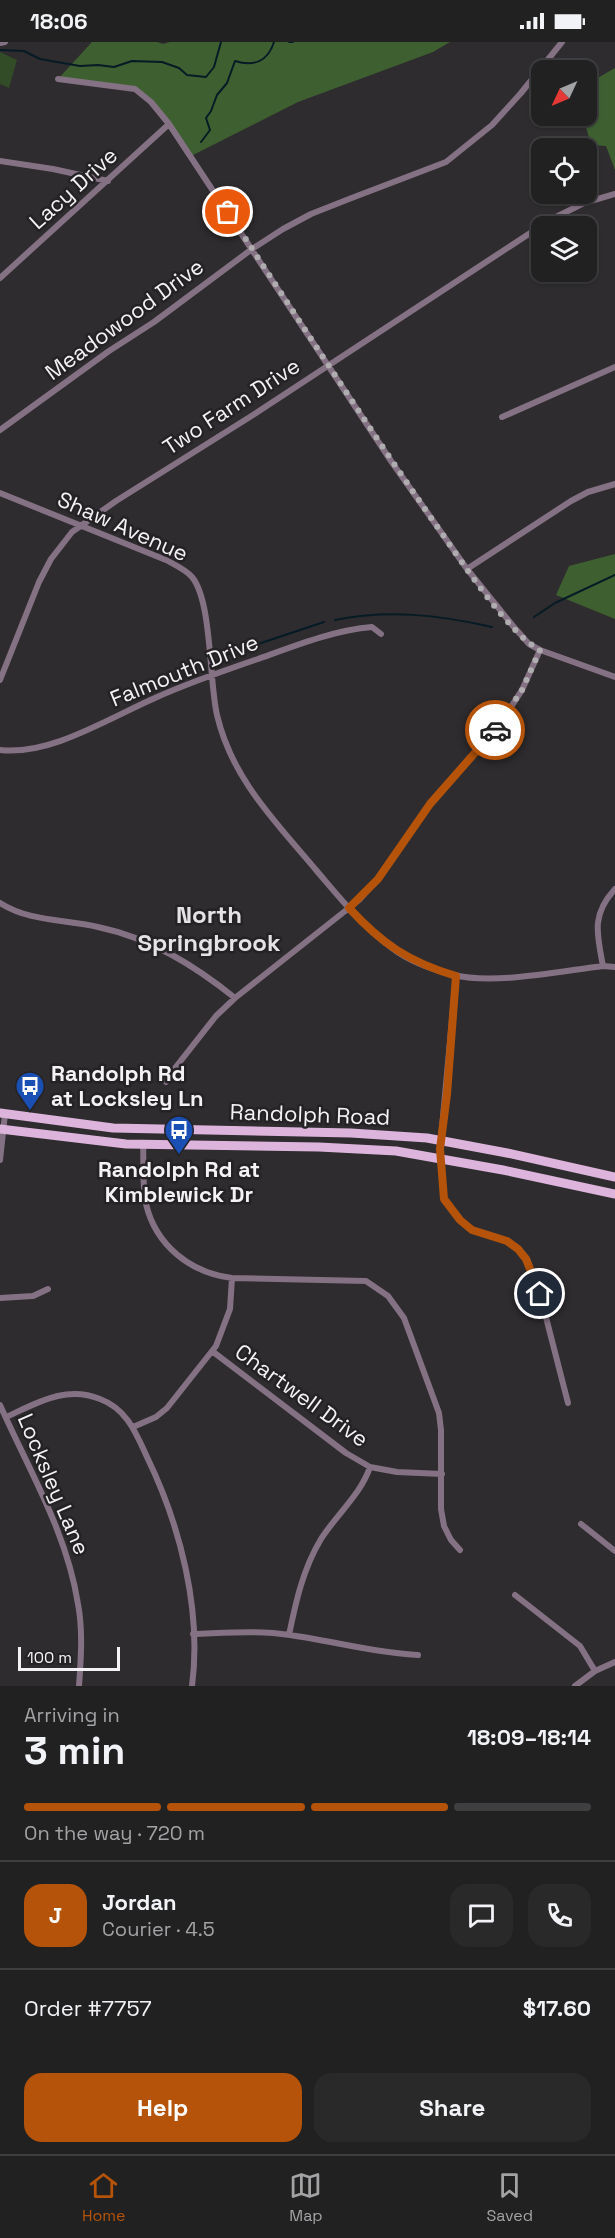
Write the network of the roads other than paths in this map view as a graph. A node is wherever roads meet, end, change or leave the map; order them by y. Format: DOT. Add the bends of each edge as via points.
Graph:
graph roads {
  1 [pos="5,42"];
  2 [pos="562,42"];
  3 [pos="0,43"];
  4 [pos="58,79"];
  5 [pos="169,124"];
  6 [pos="0,161"];
  7 [pos="108,181"];
  8 [pos="615,194"];
  9 [pos="252,249"];
  10 [pos="0,278"];
  11 [pos="328,365"];
  12 [pos="615,367"];
  13 [pos="502,417"];
  14 [pos="0,430"];
  15 [pos="615,484"];
  16 [pos="0,493"];
  17 [pos="81,526"];
  18 [pos="467,569"];
  19 [pos="381,634"];
  20 [pos="540,650"];
  21 [pos="211,676"];
  22 [pos="615,677"];
  23 [pos="0,680"];
  24 [pos="0,750"];
  25 [pos="615,890"];
  26 [pos="0,903"];
  27 [pos="349,908"];
  28 [pos="603,966"];
  29 [pos="615,967"];
  30 [pos="456,976"];
  31 [pos="235,998"];
  32 [pos="166,1082"];
  33 [pos="3,1113"];
  34 [pos="2,1129"];
  35 [pos="441,1142"];
  36 [pos="143,1143"];
  37 [pos="0,1160"];
  38 [pos="441,1160"];
  39 [pos="615,1178"];
  40 [pos="615,1194"];
  41 [pos="232,1278"];
  42 [pos="48,1288"];
  43 [pos="0,1298"];
  44 [pos="212,1351"];
  45 [pos="568,1403"];
  46 [pos="0,1405"];
  47 [pos="6,1417"];
  48 [pos="134,1427"];
  49 [pos="370,1467"];
  50 [pos="442,1474"];
  51 [pos="581,1524"];
  52 [pos="460,1550"];
  53 [pos="615,1551"];
  54 [pos="515,1595"];
  55 [pos="193,1634"];
  56 [pos="289,1635"];
  57 [pos="418,1655"];
  58 [pos="615,1662"];
  59 [pos="595,1671"];
  60 [pos="79,1686"];
  61 [pos="192,1686"];
  62 [pos="575,1686"];
  1 -- 3 [label="street"];
  2 -- 9 [label="street, Meadowood Drive" via="492,125 446,162 311,214"];
  4 -- 5 [label="street" via="135,89"];
  5 -- 7 [label="street, Lacy Drive"];
  5 -- 9 [label="street"];
  6 -- 7 [label="street"];
  7 -- 10 [label="street, Lacy Drive"];
  8 -- 11 [label="street, Two Farm Drive" via="584,203 550,220"];
  9 -- 11 [label="street"];
  9 -- 14 [label="street, Meadowood Drive"];
  11 -- 17 [label="street, Two Farm Drive"];
  11 -- 18 [label="street"];
  12 -- 13 [label="street"];
  15 -- 18 [label="street" via="571,501"];
  16 -- 17 [label="street, Shaw Avenue"];
  17 -- 21 [label="street, Shaw Avenue" via="166,560 192,577 204,609"];
  17 -- 23 [label="street, Two Farm Drive" via="51,559"];
  18 -- 20 [label="street" via="529,644"];
  19 -- 21 [label="street, Falmouth Drive" via="372,627 354,628"];
  20 -- 22 [label="street"];
  20 -- 27 [label="street" via="522,690 498,727 430,804 378,879"];
  21 -- 24 [label="street, Falmouth Drive" via="52,744 31,750"];
  21 -- 27 [label="street, Shaw Avenue" via="219,725 241,776 255,798"];
  25 -- 28 [label="street" via="605,900 597,921"];
  26 -- 31 [label="street" via="28,916 97,926 154,945 205,974"];
  27 -- 30 [label="street, Shaw Avenue" via="394,950"];
  27 -- 31 [label="street"];
  28 -- 29 [label="street, Shaw Avenue"];
  28 -- 30 [label="street, Shaw Avenue" via="503,978"];
  30 -- 35 [label="street"];
  31 -- 32 [label="street" via="195,1041"];
  33 -- 34 [label="street"];
  33 -- 35 [label="main road, Randolph Road" via="113,1128 351,1134"];
  34 -- 36 [label="main road, Randolph Road"];
  34 -- 37 [label="street"];
  35 -- 38 [label="street"];
  35 -- 39 [label="main road, Randolph Road"];
  36 -- 38 [label="main road, Randolph Road" via="353,1148"];
  36 -- 41 [label="street" via="146,1202 159,1237 185,1263"];
  38 -- 40 [label="main road, Randolph Road"];
  38 -- 45 [label="street" via="444,1199 460,1220 472,1230 507,1241 526,1259 540,1294"];
  41 -- 44 [label="street" via="228,1317"];
  41 -- 50 [label="street" via="366,1281 388,1296 404,1318 434,1398 441,1430"];
  42 -- 43 [label="street" via="33,1296"];
  44 -- 48 [label="street" via="167,1408"];
  44 -- 49 [label="street, Chartwell Drive"];
  46 -- 47 [label="street, Locksley Lane"];
  47 -- 48 [label="street" via="48,1398 74,1393 111,1403"];
  47 -- 60 [label="street, Locksley Lane" via="67,1555 79,1605"];
  48 -- 55 [label="street" via="160,1482 178,1536 189,1585"];
  49 -- 50 [label="street, Chartwell Drive"];
  49 -- 56 [label="street" via="308,1563"];
  50 -- 52 [label="street" via="444,1526"];
  51 -- 53 [label="street"];
  54 -- 59 [label="street" via="580,1646"];
  55 -- 56 [label="street"];
  55 -- 61 [label="street"];
  56 -- 57 [label="street"];
  58 -- 59 [label="street"];
  59 -- 62 [label="street"];
}
